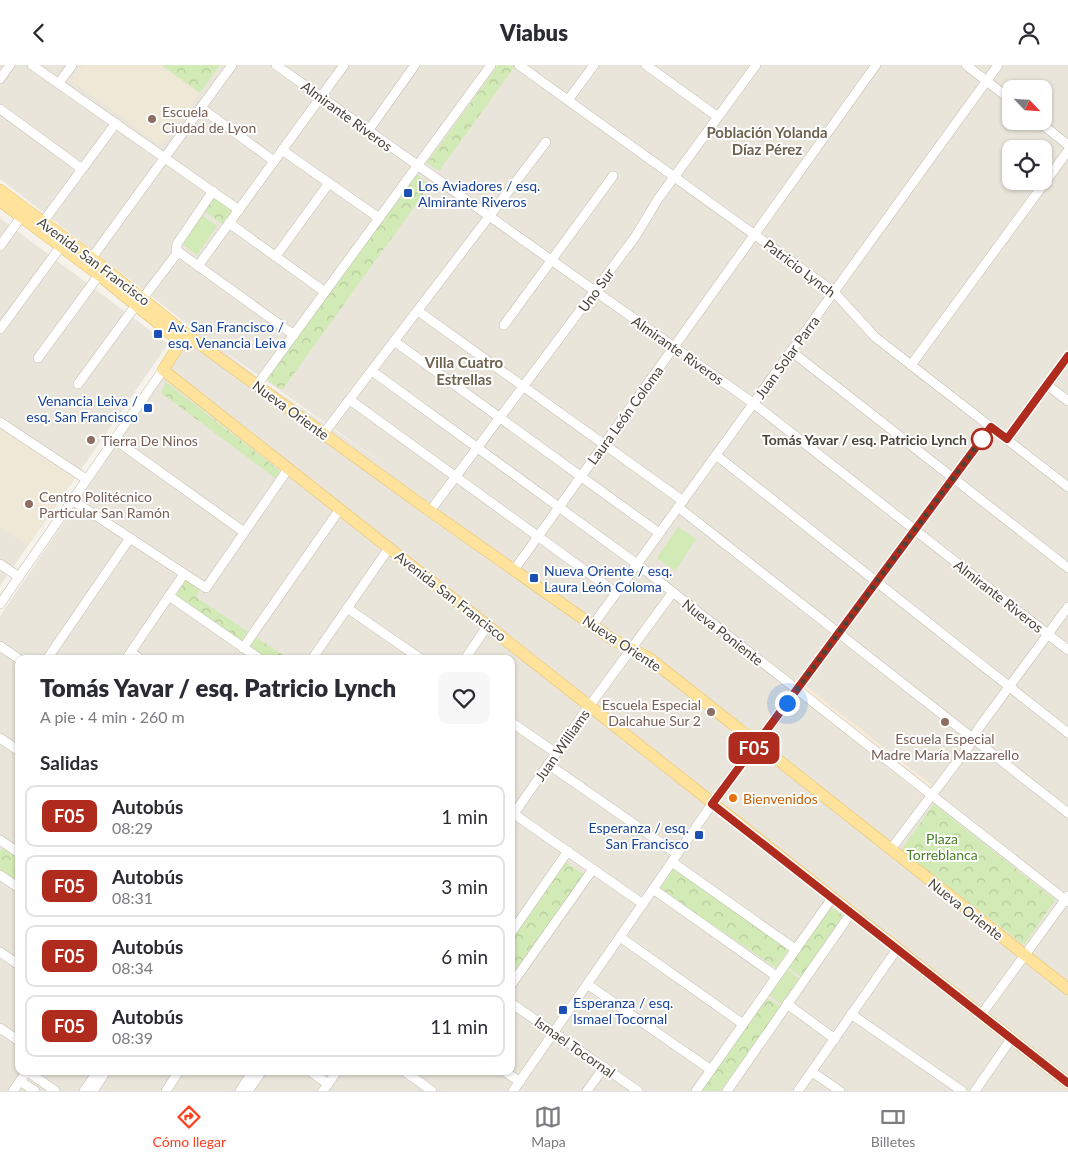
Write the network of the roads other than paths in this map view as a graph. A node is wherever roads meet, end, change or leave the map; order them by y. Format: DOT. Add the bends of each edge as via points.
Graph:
graph roads {
  1 [pos="10,65"];
  2 [pos="32,65"];
  3 [pos="232,65"];
  4 [pos="276,65"];
  5 [pos="344,65"];
  6 [pos="416,65"];
  7 [pos="519,65"];
  8 [pos="594,65"];
  9 [pos="646,65"];
  10 [pos="756,65"];
  11 [pos="876,65"];
  12 [pos="966,65"];
  13 [pos="998,65"];
  14 [pos="70,66"];
  15 [pos="487,66"];
  16 [pos="0,79"];
  17 [pos="986,81"];
  18 [pos="58,83"];
  19 [pos="1002,93"];
  20 [pos="320,97"];
  21 [pos="568,101"];
  22 [pos="201,108"];
  23 [pos="0,109"];
  24 [pos="718,117"];
  25 [pos="116,123"];
  26 [pos="1049,130"];
  27 [pos="368,131"];
  28 [pos="546,142"];
  29 [pos="1068,145"];
  30 [pos="282,150"];
  31 [pos="1068,151"];
  32 [pos="164,158"];
  33 [pos="274,161"];
  34 [pos="417,167"];
  35 [pos="82,169"];
  36 [pos="613,175"];
  37 [pos="674,176"];
  38 [pos="329,183"];
  39 [pos="0,190"];
  40 [pos="213,191"];
  41 [pos="0,201"];
  42 [pos="239,210"];
  43 [pos="21,217"];
  44 [pos="489,217"];
  45 [pos="379,218"];
  46 [pos="43,222"];
  47 [pos="229,223"];
  48 [pos="755,234"];
  49 [pos="0,246"];
  50 [pos="61,246"];
  51 [pos="177,250"];
  52 [pos="276,256"];
  53 [pos="89,261"];
  54 [pos="551,261"];
  55 [pos="198,267"];
  56 [pos="99,275"];
  57 [pos="325,291"];
  58 [pos="594,291"];
  59 [pos="834,292"];
  60 [pos="140,301"];
  61 [pos="418,311"];
  62 [pos="504,325"];
  63 [pos="0,329"];
  64 [pos="294,335"];
  65 [pos="184,338"];
  66 [pos="394,341"];
  67 [pos="674,347"];
  68 [pos="791,351"];
  69 [pos="1068,356"];
  70 [pos="38,358"];
  71 [pos="911,365"];
  72 [pos="163,370"];
  73 [pos="372,371"];
  74 [pos="78,384"];
  75 [pos="257,385"];
  76 [pos="1047,385"];
  77 [pos="524,387"];
  78 [pos="350,400"];
  79 [pos="1068,401"];
  80 [pos="753,403"];
  81 [pos="500,418"];
  82 [pos="0,421"];
  83 [pos="991,427"];
  84 [pos="324,433"];
  85 [pos="114,439"];
  86 [pos="1007,439"];
  87 [pos="604,444"];
  88 [pos="478,448"];
  89 [pos="716,455"];
  90 [pos="288,469"];
  91 [pos="456,477"];
  92 [pos="581,477"];
  93 [pos="86,479"];
  94 [pos="953,479"];
  95 [pos="1068,487"];
  96 [pos="72,500"];
  97 [pos="680,504"];
  98 [pos="559,507"];
  99 [pos="340,509"];
  100 [pos="430,511"];
  101 [pos="915,530"];
  102 [pos="244,532"];
  103 [pos="659,533"];
  104 [pos="538,536"];
  105 [pos="130,538"];
  106 [pos="389,548"];
  107 [pos="0,564"];
  108 [pos="637,564"];
  109 [pos="1068,568"];
  110 [pos="514,570"];
  111 [pos="184,573"];
  112 [pos="19,577"];
  113 [pos="877,582"];
  114 [pos="673,592"];
  115 [pos="616,593"];
  116 [pos="169,596"];
  117 [pos="0,605"];
  118 [pos="1068,607"];
  119 [pos="347,608"];
  120 [pos="488,625"];
  121 [pos="593,625"];
  122 [pos="839,633"];
  123 [pos="1048,635"];
  124 [pos="0,646"];
  125 [pos="243,647"];
  126 [pos="633,649"];
  127 [pos="1068,650"];
  128 [pos="50,655"];
  129 [pos="129,655"];
  130 [pos="254,655"];
  131 [pos="315,655"];
  132 [pos="415,655"];
  133 [pos="468,655"];
  134 [pos="15,656"];
  135 [pos="1010,687"];
  136 [pos="797,689"];
  137 [pos="590,705"];
  138 [pos="515,724"];
  139 [pos="1068,733"];
  140 [pos="0,738"];
  141 [pos="973,739"];
  142 [pos="757,743"];
  143 [pos="15,748"];
  144 [pos="556,753"];
  145 [pos="548,764"];
  146 [pos="932,795"];
  147 [pos="712,804"];
  148 [pos="515,809"];
  149 [pos="515,813"];
  150 [pos="1068,813"];
  151 [pos="0,841"];
  152 [pos="891,849"];
  153 [pos="15,850"];
  154 [pos="568,851"];
  155 [pos="674,858"];
  156 [pos="593,869"];
  157 [pos="0,875"];
  158 [pos="15,885"];
  159 [pos="652,889"];
  160 [pos="832,897"];
  161 [pos="1067,899"];
  162 [pos="643,904"];
  163 [pos="851,913"];
  164 [pos="515,927"];
  165 [pos="620,937"];
  166 [pos="795,949"];
  167 [pos="897,949"];
  168 [pos="0,952"];
  169 [pos="1025,955"];
  170 [pos="15,962"];
  171 [pos="776,976"];
  172 [pos="515,979"];
  173 [pos="587,984"];
  174 [pos="1068,989"];
  175 [pos="787,1004"];
  176 [pos="515,1006"];
  177 [pos="851,1015"];
  178 [pos="981,1015"];
  179 [pos="743,1024"];
  180 [pos="0,1028"];
  181 [pos="554,1032"];
  182 [pos="15,1038"];
  183 [pos="835,1039"];
  184 [pos="1011,1039"];
  185 [pos="604,1067"];
  186 [pos="711,1070"];
  187 [pos="812,1072"];
  188 [pos="24,1075"];
  189 [pos="33,1075"];
  190 [pos="95,1075"];
  191 [pos="103,1075"];
  192 [pos="176,1075"];
  193 [pos="250,1075"];
  194 [pos="259,1075"];
  195 [pos="314,1075"];
  196 [pos="334,1075"];
  197 [pos="410,1075"];
  198 [pos="510,1075"];
  199 [pos="20,1081"];
  200 [pos="520,1082"];
  201 [pos="626,1082"];
  202 [pos="1068,1083"];
  203 [pos="326,1087"];
  204 [pos="13,1091"];
  205 [pos="35,1091"];
  206 [pos="55,1091"];
  207 [pos="84,1091"];
  208 [pos="93,1091"];
  209 [pos="166,1091"];
  210 [pos="240,1091"];
  211 [pos="248,1091"];
  212 [pos="432,1091"];
  213 [pos="513,1091"];
  214 [pos="587,1091"];
  215 [pos="620,1091"];
  216 [pos="638,1091"];
  217 [pos="696,1091"];
  218 [pos="727,1091"];
  219 [pos="798,1091"];
  220 [pos="840,1091"];
  221 [pos="962,1091"];
  222 [pos="975,1091"];
  1 -- 16 [label="street"];
  2 -- 18 [label="street"];
  3 -- 22 [label="street"];
  4 -- 20 [label="street, Almirante Riveros"];
  5 -- 20 [label="street"];
  6 -- 27 [label="street"];
  7 -- 21 [label="street, Patricio Lynch"];
  8 -- 21 [label="street"];
  9 -- 24 [label="street"];
  10 -- 24 [label="street, Uno Sur"];
  11 -- 48 [label="street, Laura León Coloma"];
  12 -- 17 [label="street"];
  13 -- 17 [label="street, Juan Solar Parra"];
  14 -- 18 [label="street"];
  15 -- 34 [label="street"];
  17 -- 19 [label="street"];
  17 -- 59 [label="street, Juan Solar Parra"];
  18 -- 25 [label="street"];
  20 -- 27 [label="street, Almirante Riveros"];
  20 -- 30 [label="street"];
  21 -- 37 [label="street, Patricio Lynch"];
  22 -- 32 [label="street"];
  22 -- 33 [label="street"];
  23 -- 35 [label="street"];
  24 -- 37 [label="street, Uno Sur"];
  25 -- 32 [label="street"];
  25 -- 35 [label="street"];
  26 -- 29 [label="street"];
  27 -- 34 [label="street, Almirante Riveros"];
  28 -- 44 [label="street"];
  30 -- 33 [label="street"];
  30 -- 38 [label="street"];
  31 -- 71 [label="street"];
  32 -- 40 [label="street"];
  32 -- 53 [label="street"];
  33 -- 42 [label="street"];
  34 -- 44 [label="street, Almirante Riveros"];
  34 -- 45 [label="street"];
  35 -- 46 [label="street"];
  36 -- 54 [label="street"];
  37 -- 48 [label="street, Patricio Lynch"];
  37 -- 58 [label="street, Uno Sur"];
  38 -- 45 [label="street"];
  38 -- 52 [label="street"];
  39 -- 46 [label="main road, Avenida San Francisco"];
  40 -- 42 [label="street"];
  40 -- 51 [label="street"];
  41 -- 43 [label="main road, Avenida San Francisco"];
  42 -- 47 [label="street"];
  43 -- 49 [label="street"];
  43 -- 50 [label="main road, Avenida San Francisco"];
  44 -- 54 [label="street, Almirante Riveros"];
  44 -- 61 [label="street"];
  45 -- 57 [label="street"];
  46 -- 53 [label="main road, Avenida San Francisco"];
  47 -- 52 [label="street"];
  47 -- 55 [label="street"];
  48 -- 59 [label="street, Patricio Lynch"];
  48 -- 67 [label="street, Laura León Coloma"];
  50 -- 53 [label="main road, Avenida San Francisco"];
  50 -- 63 [label="street"];
  51 -- 55 [label="street"];
  51 -- 60 [label="street"];
  52 -- 57 [label="street"];
  53 -- 56 [label="main road, Avenida San Francisco"];
  53 -- 60 [label="main road, Avenida San Francisco"];
  54 -- 58 [label="street, Almirante Riveros"];
  54 -- 62 [label="street"];
  55 -- 64 [label="street"];
  56 -- 60 [label="main road, Avenida San Francisco"];
  56 -- 70 [label="street"];
  57 -- 64 [label="street"];
  58 -- 67 [label="street, Almirante Riveros"];
  58 -- 77 [label="street, Uno Sur"];
  59 -- 68 [label="street, Juan Solar Parra"];
  59 -- 71 [label="street, Patricio Lynch" via="866,329"];
  60 -- 65 [label="main road, Avenida San Francisco"];
  60 -- 74 [label="street"];
  61 -- 66 [label="street"];
  61 -- 77 [label="street"];
  64 -- 75 [label="street"];
  65 -- 72 [label="main road"];
  65 -- 75 [label="main road, Nueva Oriente"];
  66 -- 73 [label="street"];
  66 -- 81 [label="street"];
  67 -- 80 [label="street, Almirante Riveros"];
  67 -- 87 [label="street, Laura León Coloma"];
  68 -- 80 [label="street, Juan Solar Parra"];
  68 -- 94 [label="street"];
  69 -- 76 [label="street"];
  71 -- 83 [label="street, Patricio Lynch"];
  72 -- 85 [label="street"];
  72 -- 90 [label="main road, Avenida San Francisco"];
  73 -- 78 [label="street"];
  73 -- 88 [label="street, Nueva Poniente"];
  75 -- 84 [label="main road, Nueva Oriente"];
  76 -- 79 [label="street"];
  76 -- 86 [label="street"];
  77 -- 81 [label="street, Uno Sur"];
  77 -- 87 [label="street"];
  78 -- 84 [label="street"];
  78 -- 91 [label="street"];
  80 -- 89 [label="street, Juan Solar Parra"];
  80 -- 101 [label="street, Almirante Riveros"];
  81 -- 88 [label="street, Uno Sur"];
  81 -- 92 [label="street"];
  82 -- 93 [label="street"];
  83 -- 86 [label="street, Patricio Lynch"];
  83 -- 94 [label="street"];
  84 -- 100 [label="main road, Nueva Oriente"];
  85 -- 93 [label="street"];
  85 -- 102 [label="street"];
  86 -- 95 [label="street, Patricio Lynch"];
  87 -- 92 [label="street, Laura León Coloma"];
  87 -- 97 [label="street"];
  88 -- 91 [label="street, Uno Sur"];
  88 -- 98 [label="street, Nueva Poniente"];
  89 -- 97 [label="street, Juan Solar Parra"];
  89 -- 113 [label="street"];
  90 -- 99 [label="main road, Avenida San Francisco"];
  90 -- 102 [label="street"];
  91 -- 100 [label="street, Uno Sur"];
  91 -- 104 [label="street"];
  92 -- 98 [label="street, Laura León Coloma"];
  92 -- 103 [label="street"];
  93 -- 96 [label="street"];
  94 -- 101 [label="street"];
  94 -- 109 [label="street"];
  96 -- 105 [label="street"];
  96 -- 112 [label="street"];
  97 -- 103 [label="street, Juan Solar Parra"];
  97 -- 122 [label="street"];
  98 -- 104 [label="street, Laura León Coloma"];
  98 -- 108 [label="street, Nueva Poniente"];
  99 -- 106 [label="main road, Avenida San Francisco"];
  99 -- 125 [label="street"];
  100 -- 110 [label="main road, Nueva Oriente"];
  101 -- 113 [label="street"];
  101 -- 123 [label="street, Almirante Riveros"];
  102 -- 111 [label="street" via="206,588"];
  103 -- 108 [label="street, Juan Solar Parra"];
  104 -- 110 [label="street, Laura León Coloma"];
  104 -- 115 [label="street"];
  105 -- 111 [label="street"];
  105 -- 128 [label="street"];
  106 -- 119 [label="street"];
  106 -- 120 [label="main road, Avenida San Francisco"];
  107 -- 112 [label="street"];
  108 -- 114 [label="street, Nueva Poniente"];
  108 -- 115 [label="street, Juan Solar Parra"];
  110 -- 121 [label="main road, Nueva Oriente"];
  111 -- 116 [label="street"];
  112 -- 117 [label="street"];
  113 -- 122 [label="street"];
  113 -- 135 [label="street"];
  114 -- 126 [label="street, Juan Williams"];
  114 -- 136 [label="street, Nueva Poniente"];
  115 -- 121 [label="street, Juan Solar Parra"];
  116 -- 125 [label="street"];
  116 -- 129 [label="street"];
  118 -- 123 [label="street"];
  119 -- 131 [label="street"];
  119 -- 132 [label="street"];
  120 -- 133 [label="street"];
  120 -- 137 [label="main road, Avenida San Francisco"];
  121 -- 126 [label="main road, Nueva Oriente"];
  122 -- 136 [label="street"];
  122 -- 141 [label="street"];
  123 -- 127 [label="street, Almirante Riveros"];
  123 -- 135 [label="street"];
  124 -- 134 [label="street"];
  125 -- 130 [label="street"];
  126 -- 137 [label="street, Juan Williams"];
  126 -- 142 [label="main road, Nueva Oriente"];
  135 -- 139 [label="street"];
  135 -- 141 [label="street"];
  136 -- 142 [label="street"];
  136 -- 146 [label="street, Nueva Poniente"];
  137 -- 144 [label="street, Juan Williams"];
  137 -- 147 [label="main road, Avenida San Francisco"];
  138 -- 144 [label="street"];
  140 -- 143 [label="street"];
  141 -- 146 [label="street"];
  141 -- 150 [label="street"];
  142 -- 147 [label="street"];
  142 -- 152 [label="main road, Nueva Oriente"];
  144 -- 145 [label="street, Juan Williams"];
  145 -- 148 [label="street, Juan Williams"];
  145 -- 155 [label="street"];
  146 -- 152 [label="street"];
  146 -- 161 [label="street, Nueva Poniente"];
  147 -- 155 [label="street"];
  147 -- 160 [label="main road, Avenida San Francisco"];
  149 -- 154 [label="street"];
  151 -- 153 [label="street"];
  152 -- 169 [label="main road, Nueva Oriente"];
  154 -- 156 [label="street"];
  154 -- 164 [label="street"];
  155 -- 159 [label="street"];
  155 -- 166 [label="street"];
  156 -- 162 [label="street"];
  156 -- 172 [label="street"];
  157 -- 158 [label="street"];
  159 -- 162 [label="street"];
  159 -- 171 [label="street"];
  160 -- 163 [label="main road, Avenida San Francisco"];
  160 -- 166 [label="street"];
  161 -- 169 [label="street"];
  162 -- 165 [label="street"];
  163 -- 167 [label="main road, Avenida San Francisco"];
  163 -- 175 [label="street"];
  165 -- 173 [label="street"];
  165 -- 179 [label="street"];
  166 -- 171 [label="street"];
  167 -- 177 [label="street"];
  167 -- 178 [label="main road, Avenida San Francisco"];
  168 -- 170 [label="street"];
  169 -- 174 [label="main road, Nueva Oriente"];
  169 -- 178 [label="street"];
  171 -- 179 [label="street"];
  173 -- 181 [label="street"];
  173 -- 186 [label="street"];
  175 -- 183 [label="street"];
  175 -- 218 [label="street"];
  176 -- 181 [label="street, Ismael Tocornal"];
  177 -- 183 [label="street"];
  177 -- 221 [label="street"];
  178 -- 184 [label="main road, Avenida San Francisco"];
  179 -- 186 [label="street"];
  180 -- 182 [label="street"];
  181 -- 185 [label="street, Ismael Tocornal"];
  181 -- 200 [label="street"];
  183 -- 187 [label="street"];
  184 -- 202 [label="main road, Avenida San Francisco"];
  184 -- 222 [label="street"];
  185 -- 201 [label="street, Ismael Tocornal"];
  185 -- 214 [label="street"];
  186 -- 217 [label="street"];
  187 -- 219 [label="street"];
  187 -- 220 [label="street"];
  188 -- 199 [label="street"];
  189 -- 206 [label="street"];
  190 -- 207 [label="street"];
  191 -- 208 [label="street"];
  192 -- 209 [label="street"];
  193 -- 210 [label="street"];
  194 -- 211 [label="street"];
  195 -- 203 [label="street"];
  196 -- 203 [label="street"];
  197 -- 212 [label="street"];
  198 -- 200 [label="street"];
  199 -- 204 [label="street"];
  199 -- 205 [label="street"];
  200 -- 213 [label="street"];
  201 -- 215 [label="street"];
  201 -- 216 [label="street, Ismael Tocornal"];
}
